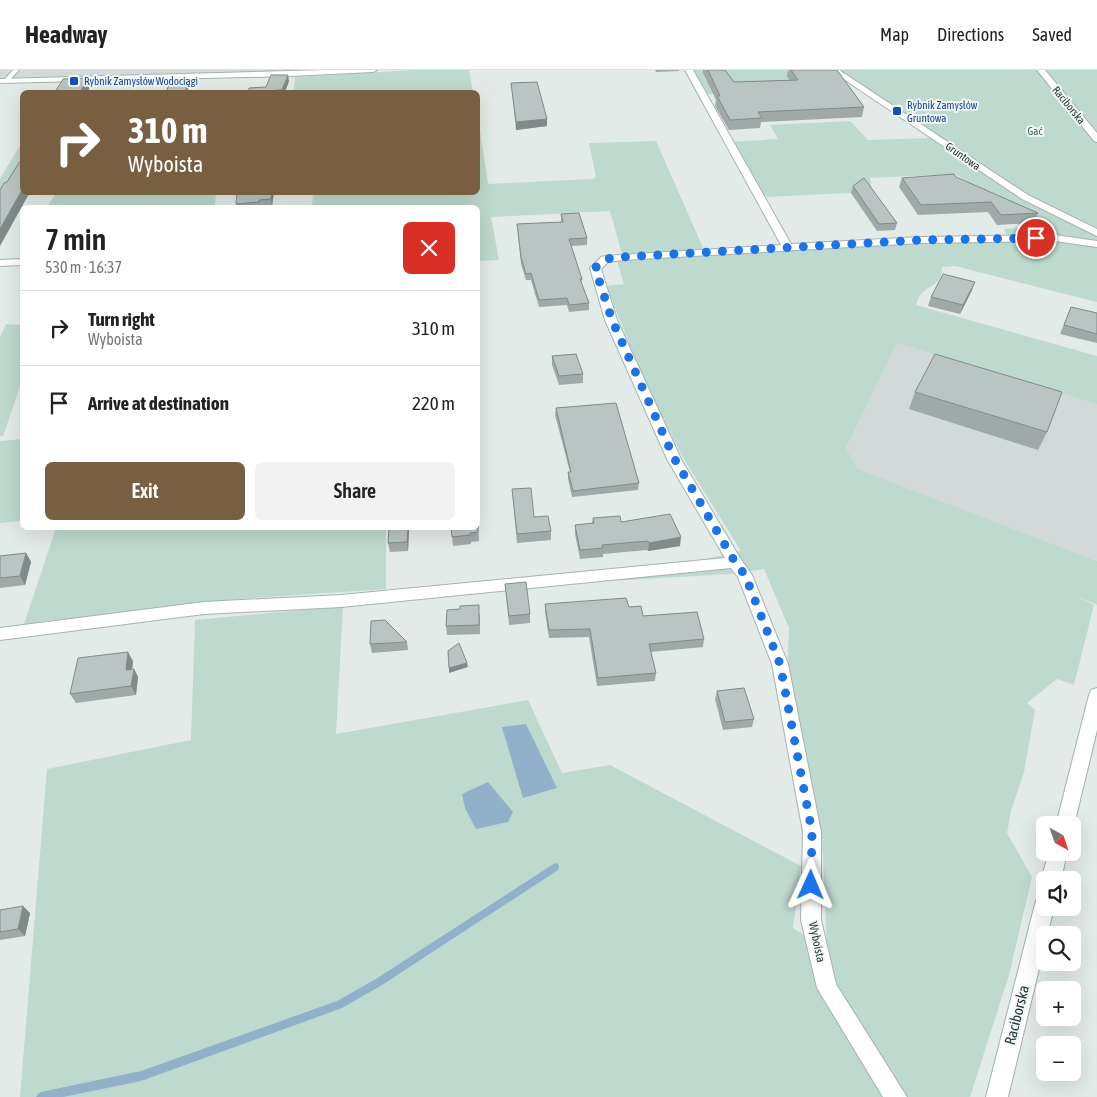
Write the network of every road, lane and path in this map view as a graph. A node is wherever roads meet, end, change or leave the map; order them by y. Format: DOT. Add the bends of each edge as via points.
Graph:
graph roads {
  1 [pos="16,70"];
  2 [pos="373,70"];
  3 [pos="688,70"];
  4 [pos="834,70"];
  5 [pos="1041,70"];
  6 [pos="210,73"];
  7 [pos="3,81"];
  8 [pos="1097,139"];
  9 [pos="1097,234"];
  10 [pos="1097,243"];
  11 [pos="787,248"];
  12 [pos="20,262"];
  13 [pos="0,263"];
  14 [pos="735,562"];
  15 [pos="0,634"];
  16 [pos="1097,696"];
  17 [pos="1067,816"];
  18 [pos="1042,916"];
  19 [pos="896,1097"];
  20 [pos="997,1097"];
  1 -- 7 [label="lane"];
  2 -- 6 [label="street"];
  3 -- 11 [label="street"];
  4 -- 9 [label="street, Gruntowa" via="1025,197"];
  5 -- 8 [label="street, Raciborska"];
  6 -- 7 [label="street"];
  10 -- 11 [label="street, Wyboista" via="1055,238 921,240"];
  11 -- 14 [label="street, Wyboista" via="605,259 595,268 612,320 674,458"];
  12 -- 13 [label="street"];
  14 -- 15 [label="street" via="341,601 204,608"];
  14 -- 19 [label="street, Wyboista" via="745,575 780,664 812,832 811,920 827,988"];
  16 -- 17 [label="street"];
  18 -- 20 [label="street, Raciborska"];
}
